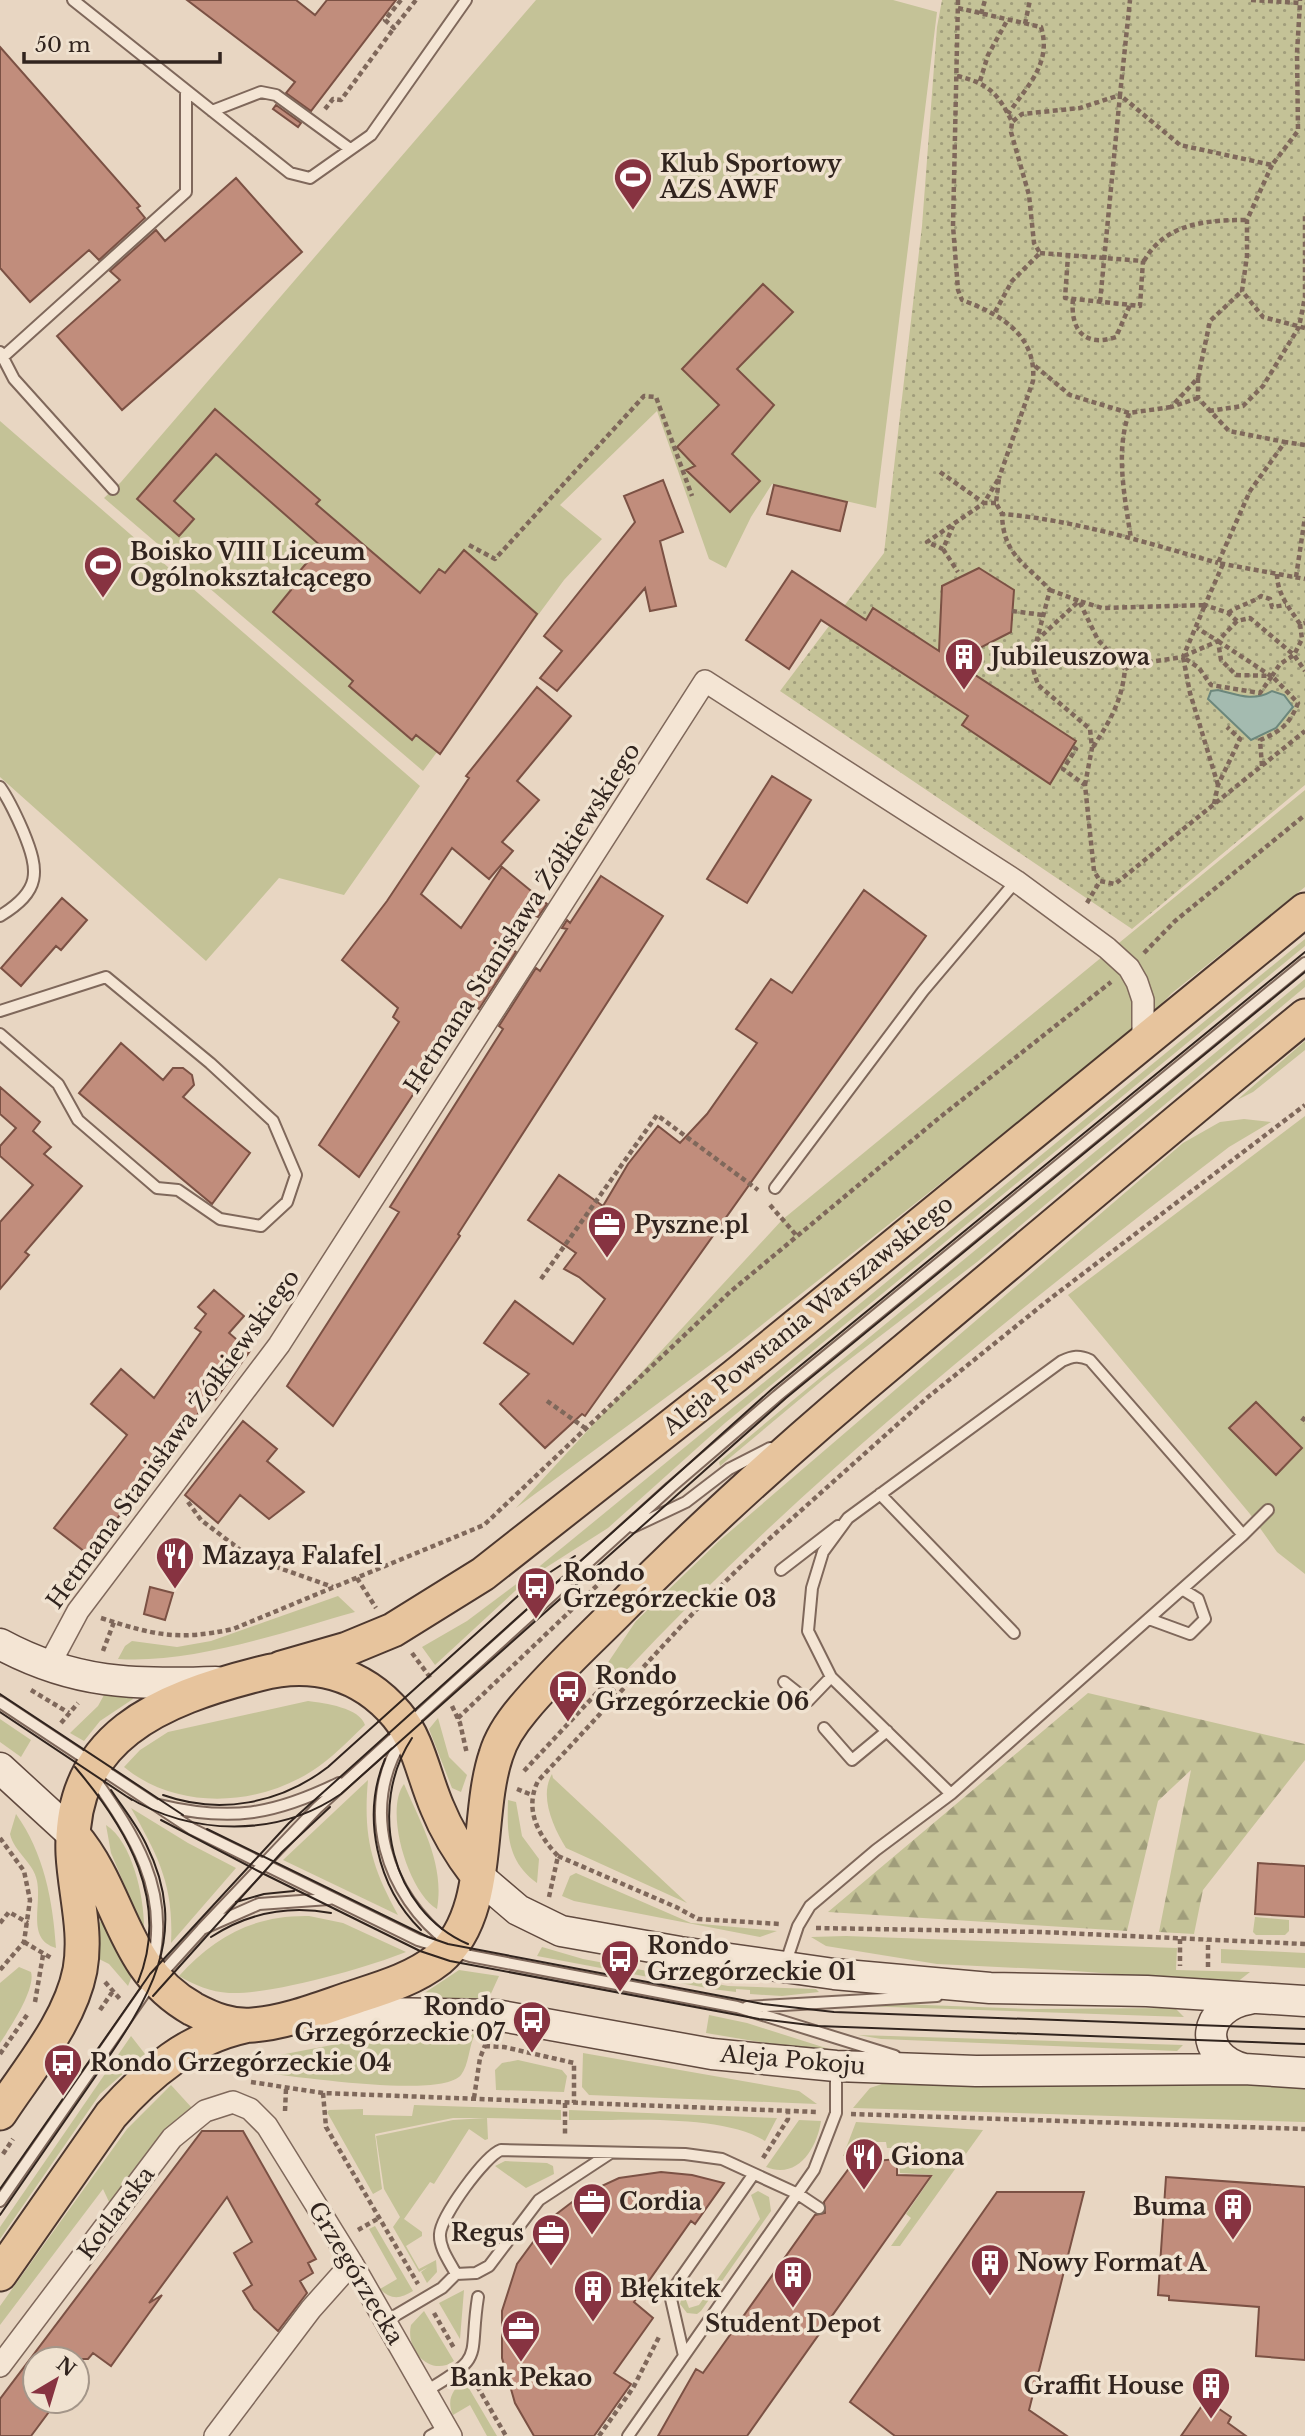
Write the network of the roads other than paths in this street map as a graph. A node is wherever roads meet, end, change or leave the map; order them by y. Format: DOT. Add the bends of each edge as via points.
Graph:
graph roads {
  1 [pos="73,0"];
  2 [pos="466,0"];
  3 [pos="186,90"];
  4 [pos="212,111"];
  5 [pos="351,149"];
  6 [pos="2,354"];
  7 [pos="113,489"];
  8 [pos="0,788"];
  9 [pos="1016,881"];
  10 [pos="1305,910"];
  11 [pos="0,916"];
  12 [pos="1305,963"];
  13 [pos="0,1011"];
  14 [pos="1305,1016"];
  15 [pos="0,1034"];
  16 [pos="1143,1044"];
  17 [pos="775,1188"];
  18 [pos="815,1425"];
  19 [pos="880,1494"];
  20 [pos="1268,1510"];
  21 [pos="848,1518"];
  22 [pos="624,1531"];
  23 [pos="1243,1535"];
  24 [pos="781,1570"];
  25 [pos="1182,1589"];
  26 [pos="1149,1619"];
  27 [pos="1014,1633"];
  28 [pos="0,1644"];
  29 [pos="48,1667"];
  30 [pos="281,1668"];
  31 [pos="831,1678"];
  32 [pos="238,1679"];
  33 [pos="784,1682"];
  34 [pos="0,1702"];
  35 [pos="824,1728"];
  36 [pos="407,1729"];
  37 [pos="887,1731"];
  38 [pos="86,1763"];
  39 [pos="0,1768"];
  40 [pos="354,1775"];
  41 [pos="951,1794"];
  42 [pos="151,1803"];
  43 [pos="74,1835"];
  44 [pos="261,1863"];
  45 [pos="477,1875"];
  46 [pos="332,1899"];
  47 [pos="202,1929"];
  48 [pos="457,1951"];
  49 [pos="785,1967"];
  50 [pos="150,1983"];
  51 [pos="990,1988"];
  52 [pos="1250,1998"];
  53 [pos="1305,2001"];
  54 [pos="737,2007"];
  55 [pos="284,2019"];
  56 [pos="251,2025"];
  57 [pos="836,2066"];
  58 [pos="1244,2069"];
  59 [pos="976,2071"];
  60 [pos="1305,2073"];
  61 [pos="0,2113"];
  62 [pos="256,2113"];
  63 [pos="609,2154"];
  64 [pos="753,2175"];
  65 [pos="798,2194"];
  66 [pos="0,2201"];
  67 [pos="818,2208"];
  68 [pos="352,2263"];
  69 [pos="0,2274"];
  70 [pos="456,2274"];
  71 [pos="478,2297"];
  72 [pos="386,2321"];
  73 [pos="684,2356"];
  74 [pos="0,2366"];
  75 [pos="426,2391"];
  76 [pos="442,2433"];
  77 [pos="215,2436"];
  78 [pos="628,2436"];
  1 -- 3 [label="lane"];
  2 -- 5 [label="lane" via="371,135"];
  3 -- 4 [label="lane"];
  3 -- 6 [label="lane" via="186,192"];
  4 -- 5 [label="lane" via="261,92 276,95"];
  4 -- 5 [label="lane" via="290,173 310,178"];
  6 -- 7 [label="lane" via="14,379"];
  8 -- 11 [label="lane" via="35,860 28,895"];
  9 -- 16 [label="street, Hetmana Stanisława Żółkiewskiego" via="1129,968 1143,1000"];
  9 -- 17 [label="lane" via="923,991"];
  9 -- 29 [label="street, Hetmana Stanisława Żółkiewskiego" via="705,681 279,1345 78,1611"];
  10 -- 16 [label="main road, Aleja Powstania Warszawskiego"];
  12 -- 22 [label="lane" via="777,1396"];
  13 -- 15 [label="lane" via="106,977 273,1121 296,1175 287,1202 261,1226 220,1219 178,1191 158,1188 78,1120 58,1084"];
  14 -- 18 [label="main road"];
  16 -- 30 [label="main road, Aleja Powstania Warszawskiego" via="735,1377 483,1574 393,1630"];
  18 -- 22 [label="lane" via="729,1469 686,1502"];
  18 -- 45 [label="main road" via="695,1533 522,1711 496,1755"];
  19 -- 21 [label="lane"];
  19 -- 23 [label="lane" via="1075,1356 1090,1360"];
  19 -- 27 [label="lane"];
  20 -- 23 [label="lane"];
  21 -- 24 [label="lane"];
  21 -- 31 [label="lane" via="823,1552 812,1588 808,1631"];
  22 -- 36 [label="lane"];
  23 -- 25 [label="lane"];
  25 -- 26 [label="lane"];
  25 -- 26 [label="lane" via="1198,1599 1205,1619 1190,1634"];
  26 -- 41 [label="lane"];
  28 -- 29 [label="main road"];
  29 -- 32 [label="main road" via="131,1683"];
  30 -- 32 [label="main road"];
  30 -- 36 [label="main road" via="306,1667 349,1677 380,1699"];
  31 -- 33 [label="lane" via="808,1701"];
  31 -- 37 [label="lane"];
  32 -- 38 [label="main road" via="142,1718"];
  34 -- 38 [label="lane"];
  35 -- 37 [label="lane" via="852,1760"];
  36 -- 40 [label="lane"];
  36 -- 45 [label="main road" via="450,1836"];
  36 -- 48 [label="lane" via="384,1786 381,1820 385,1850 408,1902"];
  37 -- 41 [label="lane"];
  38 -- 42 [label="lane"];
  38 -- 43 [label="main road"];
  38 -- 50 [label="lane" via="136,1841 150,1873 157,1932"];
  39 -- 43 [label="main road"];
  40 -- 42 [label="lane" via="303,1800 255,1814 214,1815"];
  40 -- 44 [label="lane"];
  41 -- 49 [label="lane" via="810,1906 798,1926"];
  42 -- 44 [label="lane"];
  43 -- 50 [label="main road" via="98,1868"];
  43 -- 61 [label="main road" via="82,1946 76,1984 57,2024"];
  44 -- 46 [label="lane"];
  44 -- 47 [label="lane"];
  45 -- 48 [label="main road"];
  45 -- 49 [label="main road" via="518,1910 561,1931"];
  46 -- 47 [label="lane" via="259,1905"];
  46 -- 48 [label="lane" via="418,1940"];
  47 -- 50 [label="lane"];
  48 -- 54 [label="lane"];
  48 -- 55 [label="main road" via="408,1978"];
  49 -- 51 [label="main road"];
  50 -- 56 [label="main road" via="211,2018"];
  50 -- 66 [label="lane"];
  51 -- 52 [label="main road"];
  51 -- 54 [label="lane" via="939,1996"];
  52 -- 53 [label="main road"];
  52 -- 58 [label="main road" via="1223,2010 1211,2034 1218,2055"];
  54 -- 59 [label="lane" via="882,2053"];
  55 -- 56 [label="main road"];
  55 -- 57 [label="main road, Aleja Pokoju" via="381,2013 482,2014 712,2054"];
  56 -- 69 [label="main road" via="200,2041 130,2093"];
  57 -- 59 [label="main road, Aleja Pokoju"];
  57 -- 65 [label="lane" via="836,2113 819,2161"];
  58 -- 59 [label="main road, Aleja Pokoju"];
  58 -- 60 [label="main road, Aleja Pokoju"];
  62 -- 68 [label="street, Grzegórzecka"];
  62 -- 74 [label="street, Kotlarska" via="239,2103 221,2103 177,2133"];
  63 -- 64 [label="lane" via="713,2157 731,2161"];
  63 -- 70 [label="lane" via="539,2200 489,2266 476,2273"];
  63 -- 70 [label="lane" via="505,2150 489,2156 440,2230 441,2245"];
  64 -- 65 [label="lane"];
  64 -- 73 [label="lane" via="673,2289 671,2299"];
  65 -- 67 [label="lane"];
  65 -- 73 [label="lane"];
  68 -- 72 [label="street, Grzegórzecka"];
  68 -- 77 [label="street" via="311,2309"];
  70 -- 72 [label="lane"];
  71 -- 75 [label="lane" via="474,2349 465,2366"];
  72 -- 75 [label="street, Grzegórzecka"];
  73 -- 78 [label="lane"];
  75 -- 76 [label="street, Grzegórzecka"];
}
